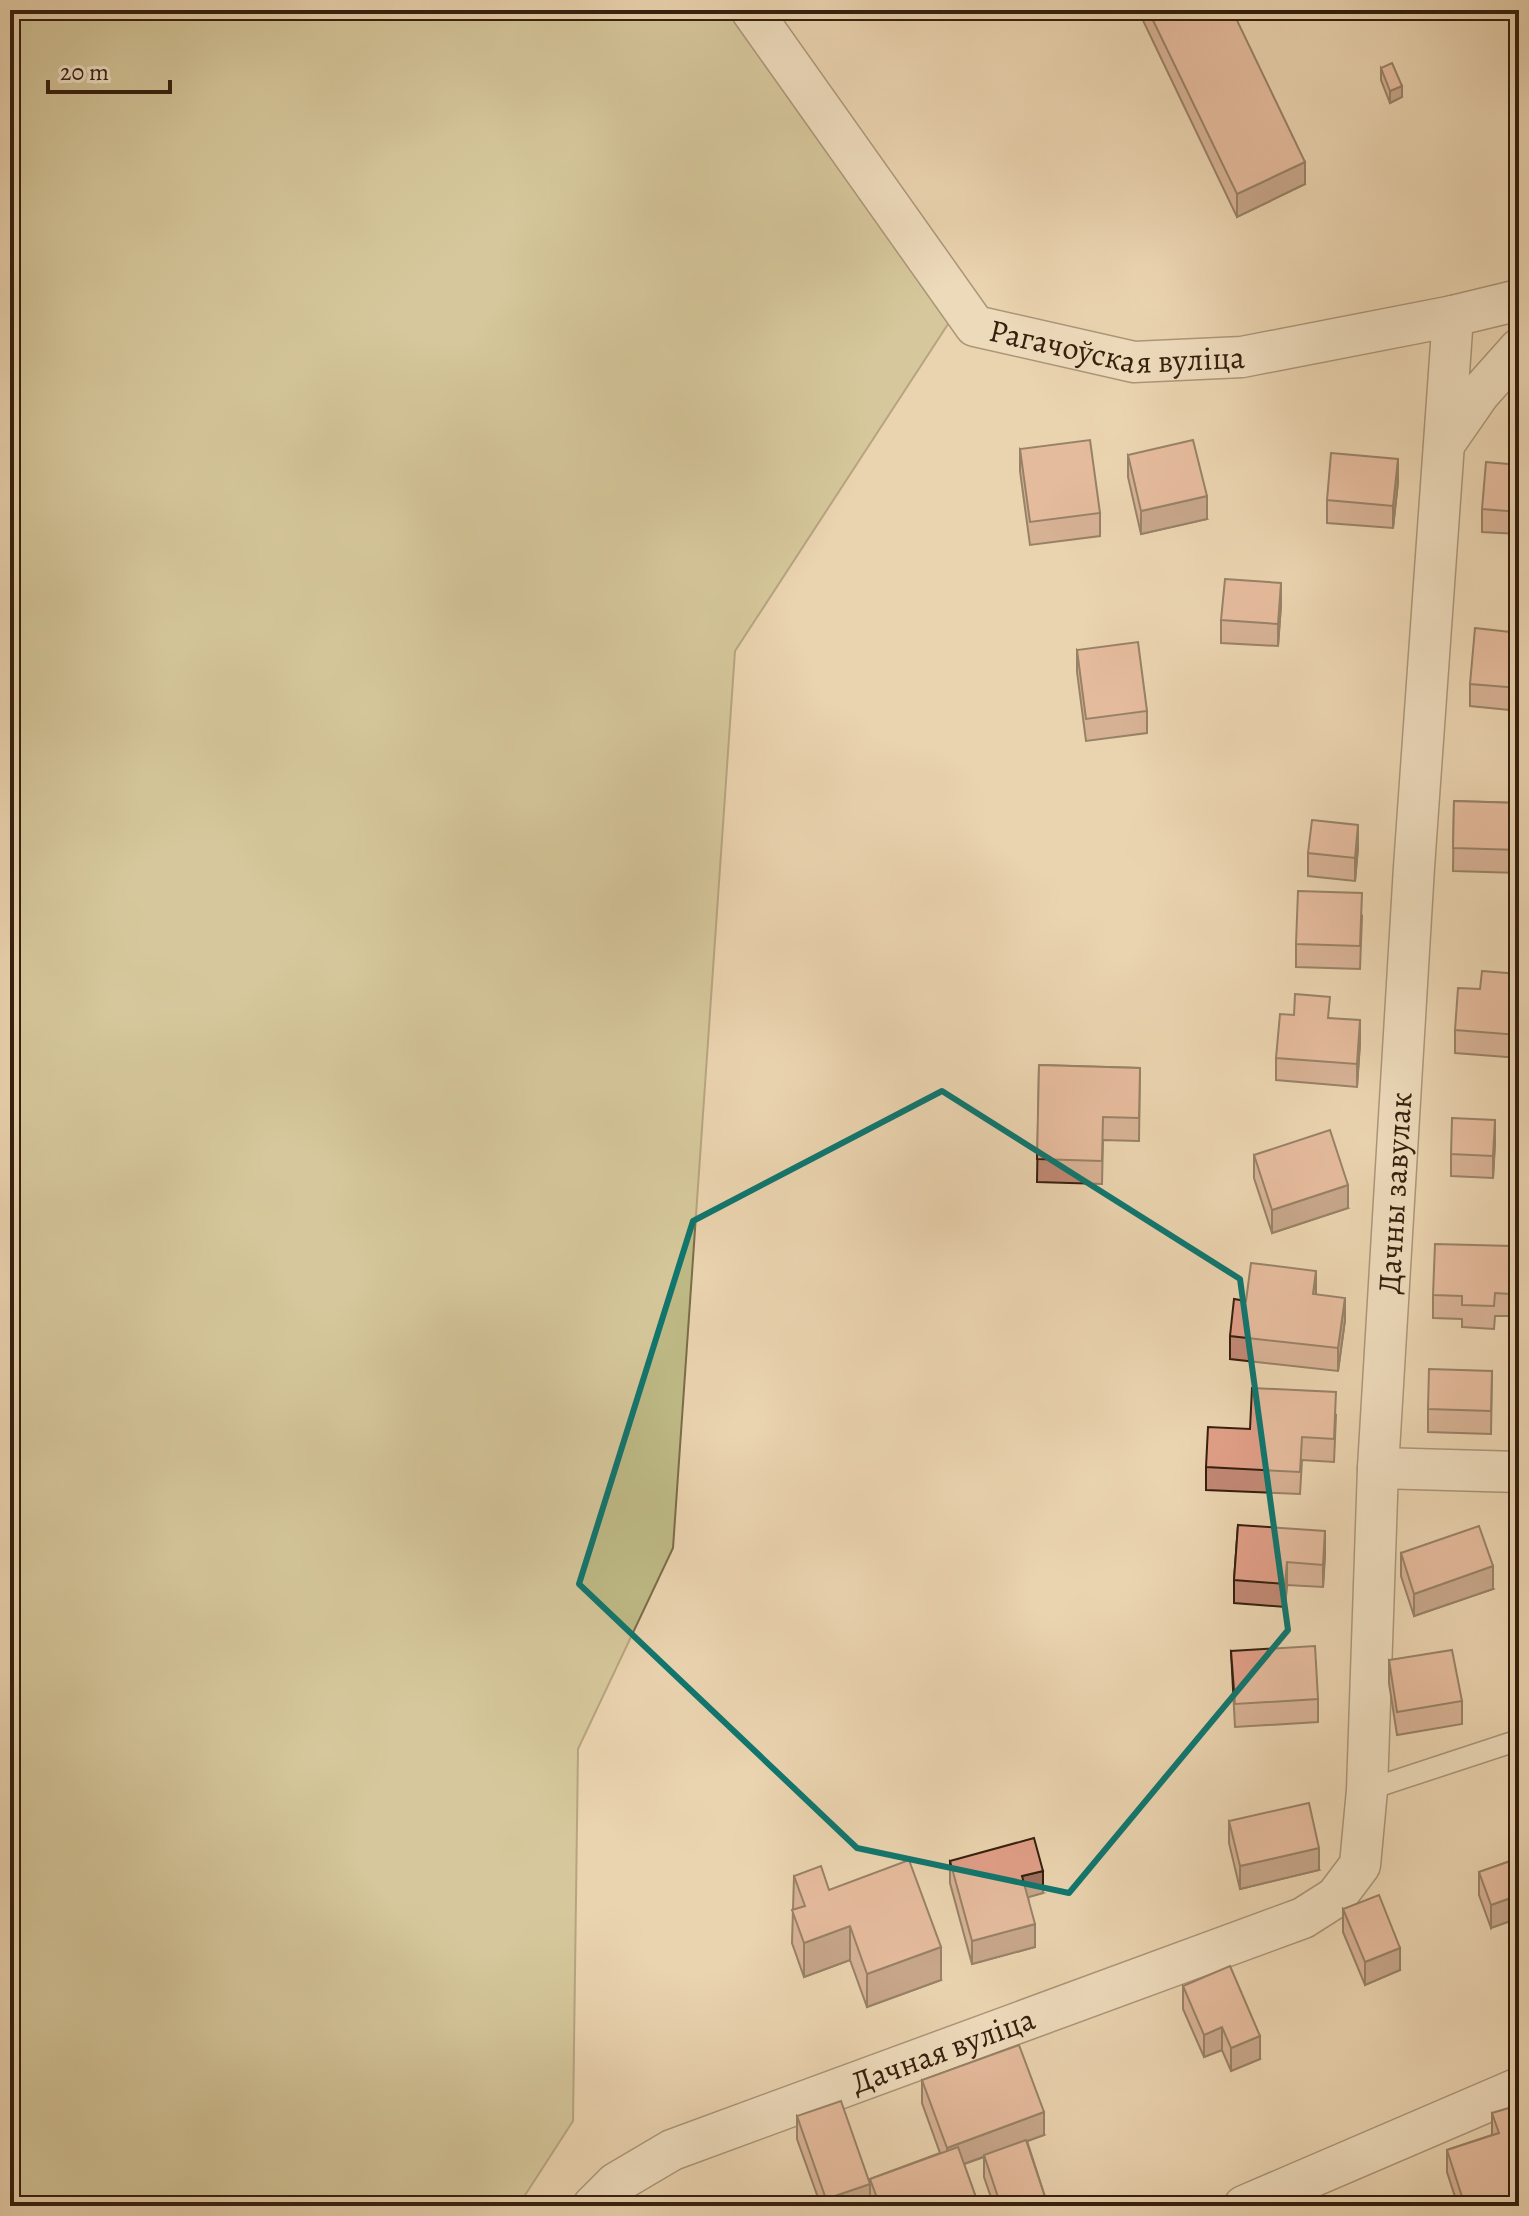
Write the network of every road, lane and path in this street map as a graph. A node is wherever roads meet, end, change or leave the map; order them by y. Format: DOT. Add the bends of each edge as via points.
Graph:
graph roads {
  1 [pos="751,10"];
  2 [pos="1519,300"];
  3 [pos="1453,316"];
  4 [pos="1519,349"];
  5 [pos="1444,445"];
  6 [pos="1378,1468"];
  7 [pos="1519,1472"];
  8 [pos="1519,1740"];
  9 [pos="1367,1790"];
  10 [pos="1303,1918"];
  11 [pos="1519,2088"];
  12 [pos="593,2206"];
  13 [pos="1244,2206"];
  1 -- 3 [label="street, Рагачоўская вуліца" via="975,326 1134,362 1242,357"];
  2 -- 3 [label="street"];
  3 -- 5 [label="street, Дачны завулак"];
  4 -- 5 [label="street"];
  5 -- 6 [label="street, Дачны завулак"];
  6 -- 7 [label="street"];
  6 -- 9 [label="street, Дачны завулак"];
  8 -- 9 [label="lane"];
  9 -- 10 [label="street, Дачны завулак" via="1360,1865 1336,1897"];
  10 -- 12 [label="street, Дачная вуліца" via="672,2150 616,2183"];
  11 -- 13 [label="street"];
}
